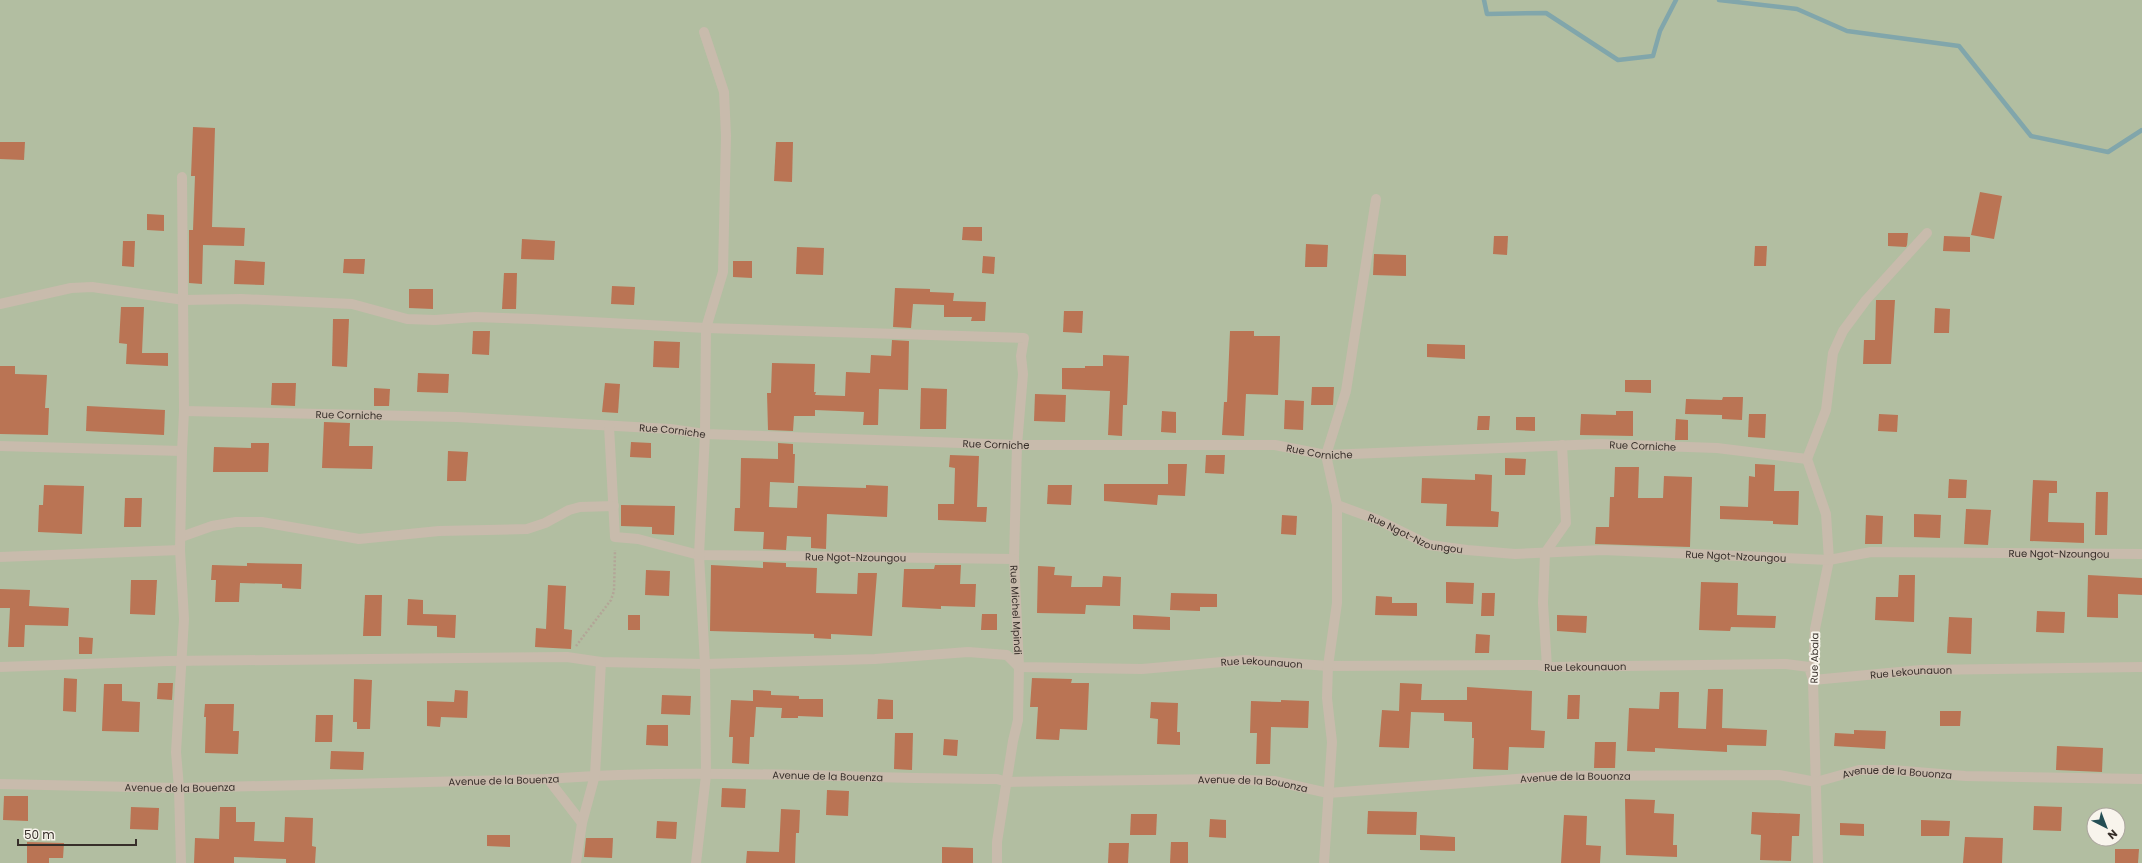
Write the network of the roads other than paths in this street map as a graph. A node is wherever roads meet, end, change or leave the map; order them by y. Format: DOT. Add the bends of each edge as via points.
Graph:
graph roads {
  1 [pos="704,32"];
  2 [pos="182,176"];
  3 [pos="1376,199"];
  4 [pos="1927,233"];
  5 [pos="184,300"];
  6 [pos="0,304"];
  7 [pos="706,328"];
  8 [pos="184,411"];
  9 [pos="609,426"];
  10 [pos="705,434"];
  11 [pos="1017,445"];
  12 [pos="1562,445"];
  13 [pos="0,446"];
  14 [pos="182,451"];
  15 [pos="1326,455"];
  16 [pos="1807,459"];
  17 [pos="1338,505"];
  18 [pos="614,506"];
  19 [pos="181,537"];
  20 [pos="180,550"];
  21 [pos="1545,553"];
  22 [pos="2142,554"];
  23 [pos="699,555"];
  24 [pos="0,557"];
  25 [pos="1014,559"];
  26 [pos="1829,560"];
  27 [pos="183,661"];
  28 [pos="601,662"];
  29 [pos="705,664"];
  30 [pos="0,666"];
  31 [pos="1328,666"];
  32 [pos="1019,667"];
  33 [pos="1547,667"];
  34 [pos="2142,668"];
  35 [pos="1814,680"];
  36 [pos="595,775"];
  37 [pos="706,775"];
  38 [pos="548,779"];
  39 [pos="2142,779"];
  40 [pos="1007,782"];
  41 [pos="1816,782"];
  42 [pos="0,784"];
  43 [pos="179,788"];
  44 [pos="1328,793"];
  45 [pos="582,823"];
  46 [pos="181,863"];
  47 [pos="576,863"];
  48 [pos="696,863"];
  49 [pos="997,863"];
  50 [pos="1324,863"];
  51 [pos="1818,863"];
  1 -- 7 [label="street" via="724,92 726,136 723,272"];
  2 -- 5 [label="street"];
  3 -- 15 [label="street" via="1346,391"];
  4 -- 16 [label="street" via="1866,300 1843,331 1833,353 1826,410"];
  5 -- 6 [label="street" via="92,287 71,288"];
  5 -- 7 [label="street" via="241,299 352,304 407,319 475,317"];
  5 -- 8 [label="street"];
  7 -- 10 [label="street"];
  7 -- 11 [label="street, Rue Michel Mpindi" via="1024,338"];
  8 -- 9 [label="street, Rue Corniche" via="457,417"];
  8 -- 14 [label="street"];
  9 -- 10 [label="street, Rue Corniche" via="670,429"];
  9 -- 18 [label="street"];
  10 -- 11 [label="street, Rue Corniche"];
  10 -- 23 [label="street"];
  11 -- 15 [label="street, Rue Corniche" via="1275,445"];
  11 -- 25 [label="street, Rue Michel Mpindi"];
  12 -- 15 [label="street, Rue Corniche"];
  12 -- 16 [label="street, Rue Corniche" via="1717,448"];
  12 -- 21 [label="street" via="1566,523"];
  13 -- 14 [label="street"];
  14 -- 19 [label="street"];
  15 -- 17 [label="street"];
  16 -- 26 [label="street, Rue Abala" via="1826,514"];
  17 -- 21 [label="street, Rue Ngot-Nzoungou" via="1378,520 1429,545 1515,554"];
  17 -- 31 [label="street" via="1337,603"];
  18 -- 19 [label="street" via="580,507 528,529 439,531 359,539 262,522 236,522 212,526"];
  18 -- 23 [label="street, Rue Ngot-Nzoungou" via="615,537 638,539"];
  19 -- 20 [label="street"];
  20 -- 24 [label="street"];
  20 -- 27 [label="street" via="184,596"];
  21 -- 26 [label="street, Rue Ngot-Nzoungou" via="1603,550"];
  21 -- 33 [label="street" via="1543,603"];
  22 -- 26 [label="street, Rue Ngot-Nzoungou" via="1871,552"];
  23 -- 25 [label="street, Rue Ngot-Nzoungou"];
  23 -- 29 [label="street"];
  25 -- 32 [label="street, Rue Michel Mpindi"];
  26 -- 35 [label="street, Rue Abala" via="1815,629"];
  27 -- 28 [label="street" via="567,657"];
  27 -- 30 [label="street"];
  27 -- 43 [label="street" via="176,752"];
  28 -- 29 [label="street"];
  28 -- 36 [label="street"];
  29 -- 32 [label="street" via="875,659 968,652 1006,655"];
  29 -- 37 [label="street"];
  31 -- 32 [label="street, Rue Lekounauon" via="1245,660 1142,669"];
  31 -- 33 [label="street, Rue Lekounauon"];
  31 -- 44 [label="street" via="1327,698 1332,742"];
  32 -- 40 [label="street, Rue Michel Mpindi" via="1018,720"];
  33 -- 35 [label="street, Rue Lekounauon" via="1786,664 1809,667"];
  34 -- 35 [label="street, Rue Lekounauon" via="1921,670"];
  35 -- 41 [label="street, Rue Abala"];
  36 -- 37 [label="street, Avenue de la Bouenza"];
  36 -- 38 [label="street, Avenue de la Bouenza"];
  36 -- 45 [label="street"];
  37 -- 40 [label="street, Avenue de la Bouenza" via="997,779"];
  37 -- 48 [label="street"];
  38 -- 43 [label="street, Avenue de la Bouenza"];
  38 -- 45 [label="street"];
  39 -- 41 [label="street, Avenue de la Bouonza" via="1965,776 1859,770"];
  40 -- 44 [label="street, Avenue de la Bouonza" via="1274,781"];
  40 -- 49 [label="street, Rue Michel Mpindi" via="997,842"];
  41 -- 44 [label="street, Avenue de la Bouonza" via="1779,775 1558,776"];
  41 -- 51 [label="street, Rue Abala"];
  42 -- 43 [label="street, Avenue de la Bouenza"];
  43 -- 46 [label="street"];
  44 -- 50 [label="street"];
  45 -- 47 [label="street"];
}
